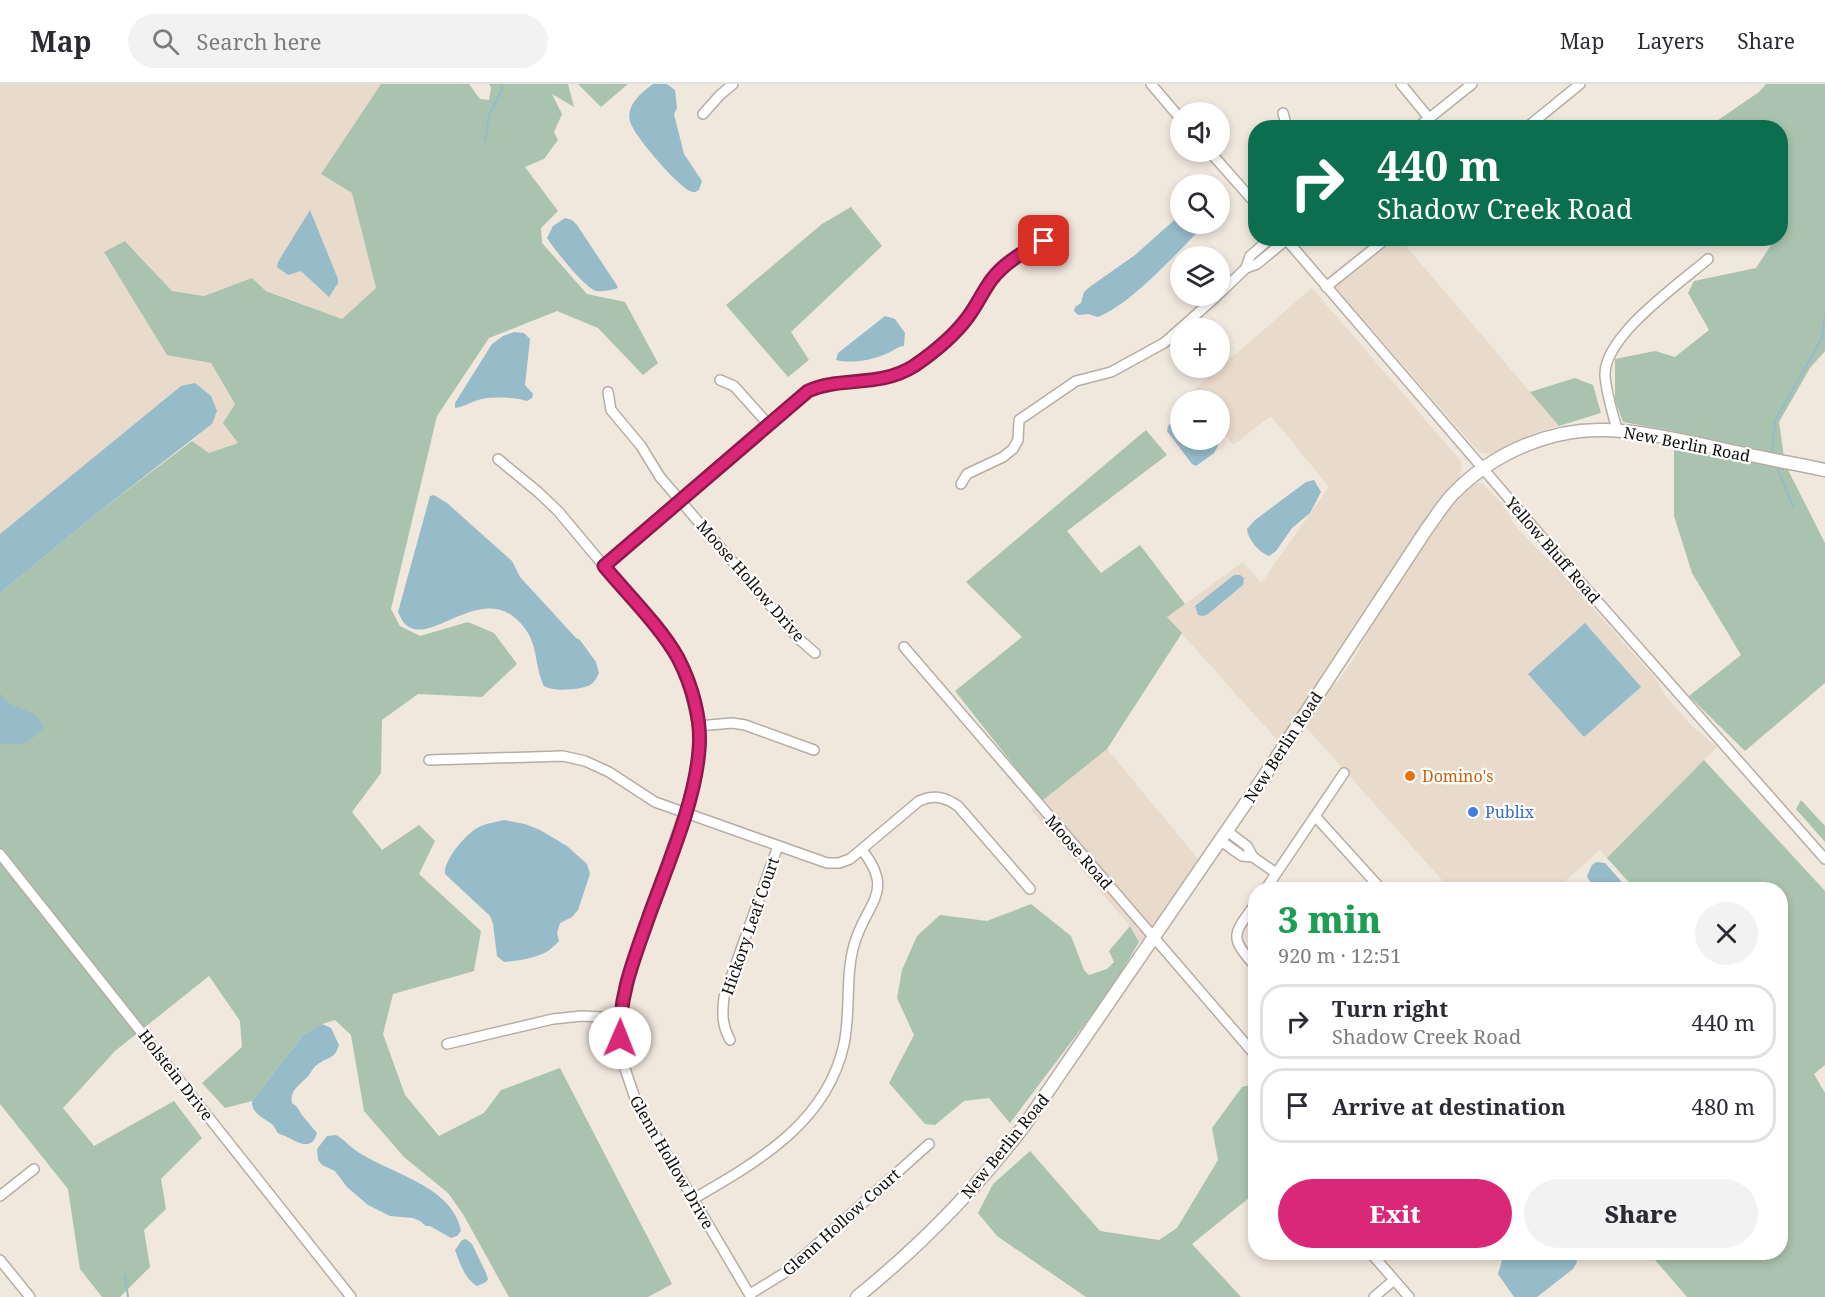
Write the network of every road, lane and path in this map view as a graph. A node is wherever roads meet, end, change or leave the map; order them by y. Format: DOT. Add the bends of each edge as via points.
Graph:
graph roads {
  1 [pos="725,84"];
  2 [pos="733,84"];
  3 [pos="1151,84"];
  4 [pos="1401,84"];
  5 [pos="1472,84"];
  6 [pos="1580,84"];
  7 [pos="720,94"];
  8 [pos="1170,106"];
  9 [pos="1282,113"];
  10 [pos="703,114"];
  11 [pos="1429,118"];
  12 [pos="1284,120"];
  13 [pos="1536,120"];
  14 [pos="1219,162"];
  15 [pos="1248,195"];
  16 [pos="1044,241"];
  17 [pos="1262,246"];
  18 [pos="1277,246"];
  19 [pos="1291,246"];
  20 [pos="1377,246"];
  21 [pos="1708,259"];
  22 [pos="1245,268"];
  23 [pos="1230,282"];
  24 [pos="1326,287"];
  25 [pos="1205,306"];
  26 [pos="720,380"];
  27 [pos="608,392"];
  28 [pos="768,424"];
  29 [pos="1617,430"];
  30 [pos="498,459"];
  31 [pos="1484,469"];
  32 [pos="1825,470"];
  33 [pos="961,484"];
  34 [pos="681,500"];
  35 [pos="604,566"];
  36 [pos="904,647"];
  37 [pos="815,653"];
  38 [pos="698,726"];
  39 [pos="814,750"];
  40 [pos="429,760"];
  41 [pos="1344,773"];
  42 [pos="685,814"];
  43 [pos="1315,816"];
  44 [pos="1224,836"];
  45 [pos="778,846"];
  46 [pos="862,850"];
  47 [pos="0,854"];
  48 [pos="1825,859"];
  49 [pos="1276,873"];
  50 [pos="1270,882"];
  51 [pos="1375,882"];
  52 [pos="1030,889"];
  53 [pos="1248,914"];
  54 [pos="1153,939"];
  55 [pos="1248,958"];
  56 [pos="620,1018"];
  57 [pos="730,1040"];
  58 [pos="447,1044"];
  59 [pos="1248,1047"];
  60 [pos="929,1144"];
  61 [pos="34,1169"];
  62 [pos="0,1197"];
  63 [pos="693,1199"];
  64 [pos="0,1260"];
  65 [pos="1377,1260"];
  66 [pos="1394,1280"];
  67 [pos="751,1296"];
  68 [pos="30,1297"];
  69 [pos="351,1297"];
  70 [pos="857,1297"];
  71 [pos="1374,1297"];
  72 [pos="1409,1297"];
  1 -- 7 [label="street"];
  2 -- 7 [label="street"];
  3 -- 8 [label="street"];
  4 -- 11 [label="street"];
  5 -- 11 [label="street"];
  6 -- 13 [label="street"];
  7 -- 10 [label="street"];
  9 -- 12 [label="street"];
  14 -- 15 [label="street"];
  16 -- 28 [label="street" via="1020,253 993,277 959,329 911,368 887,378 815,387"];
  17 -- 22 [label="street" via="1250,256"];
  18 -- 22 [label="street" via="1257,264"];
  19 -- 24 [label="street, Yellow Bluff Road"];
  20 -- 24 [label="street"];
  21 -- 29 [label="street" via="1628,327 1615,343 1605,375"];
  22 -- 23 [label="street"];
  24 -- 31 [label="street, Yellow Bluff Road"];
  25 -- 33 [label="street" via="1164,343 1111,372 1076,381 1033,409 1019,420 1018,440 1013,449 967,474"];
  26 -- 28 [label="street" via="734,386"];
  27 -- 34 [label="street, Moose Hollow Drive" via="611,410"];
  28 -- 34 [label="street"];
  29 -- 31 [label="main road, New Berlin Road" via="1545,438"];
  29 -- 32 [label="main road, New Berlin Road"];
  30 -- 35 [label="street, Glenn Hollow Drive" via="558,511"];
  31 -- 44 [label="main road, New Berlin Road" via="1453,495 1426,530"];
  31 -- 48 [label="street, Yellow Bluff Road"];
  34 -- 35 [label="street"];
  34 -- 37 [label="street, Moose Hollow Drive"];
  35 -- 38 [label="street, Glenn Hollow Drive" via="677,657 689,685"];
  36 -- 54 [label="street, Moose Road"];
  38 -- 39 [label="street" via="745,725"];
  38 -- 42 [label="street, Glenn Hollow Drive" via="700,749"];
  40 -- 42 [label="street" via="563,756 609,772 655,802"];
  41 -- 43 [label="street"];
  42 -- 45 [label="street"];
  42 -- 56 [label="street, Glenn Hollow Drive" via="627,979"];
  43 -- 49 [label="street"];
  43 -- 51 [label="street"];
  44 -- 49 [label="street" via="1247,846 1253,857"];
  44 -- 54 [label="main road, New Berlin Road"];
  45 -- 46 [label="street" via="827,863 850,859"];
  45 -- 57 [label="street, Hickory Leaf Court" via="724,997 724,1028"];
  46 -- 52 [label="street" via="919,801 939,796 958,806"];
  46 -- 63 [label="street" via="874,866 878,889 850,963 844,1046 827,1089 800,1124 771,1151"];
  47 -- 69 [label="street, Holstein Drive"];
  49 -- 50 [label="street"];
  53 -- 55 [label="street" via="1237,929 1236,939"];
  54 -- 59 [label="street, Moose Road"];
  54 -- 70 [label="main road, New Berlin Road" via="1001,1157 906,1255"];
  56 -- 58 [label="street" via="553,1019"];
  56 -- 63 [label="street, Glenn Hollow Drive" via="623,1063 631,1090"];
  60 -- 67 [label="street, Glenn Hollow Court" via="786,1272"];
  61 -- 62 [label="street"];
  63 -- 67 [label="street, Glenn Hollow Drive"];
  64 -- 68 [label="street"];
  65 -- 66 [label="street"];
  66 -- 71 [label="street"];
  66 -- 72 [label="street"];
}
